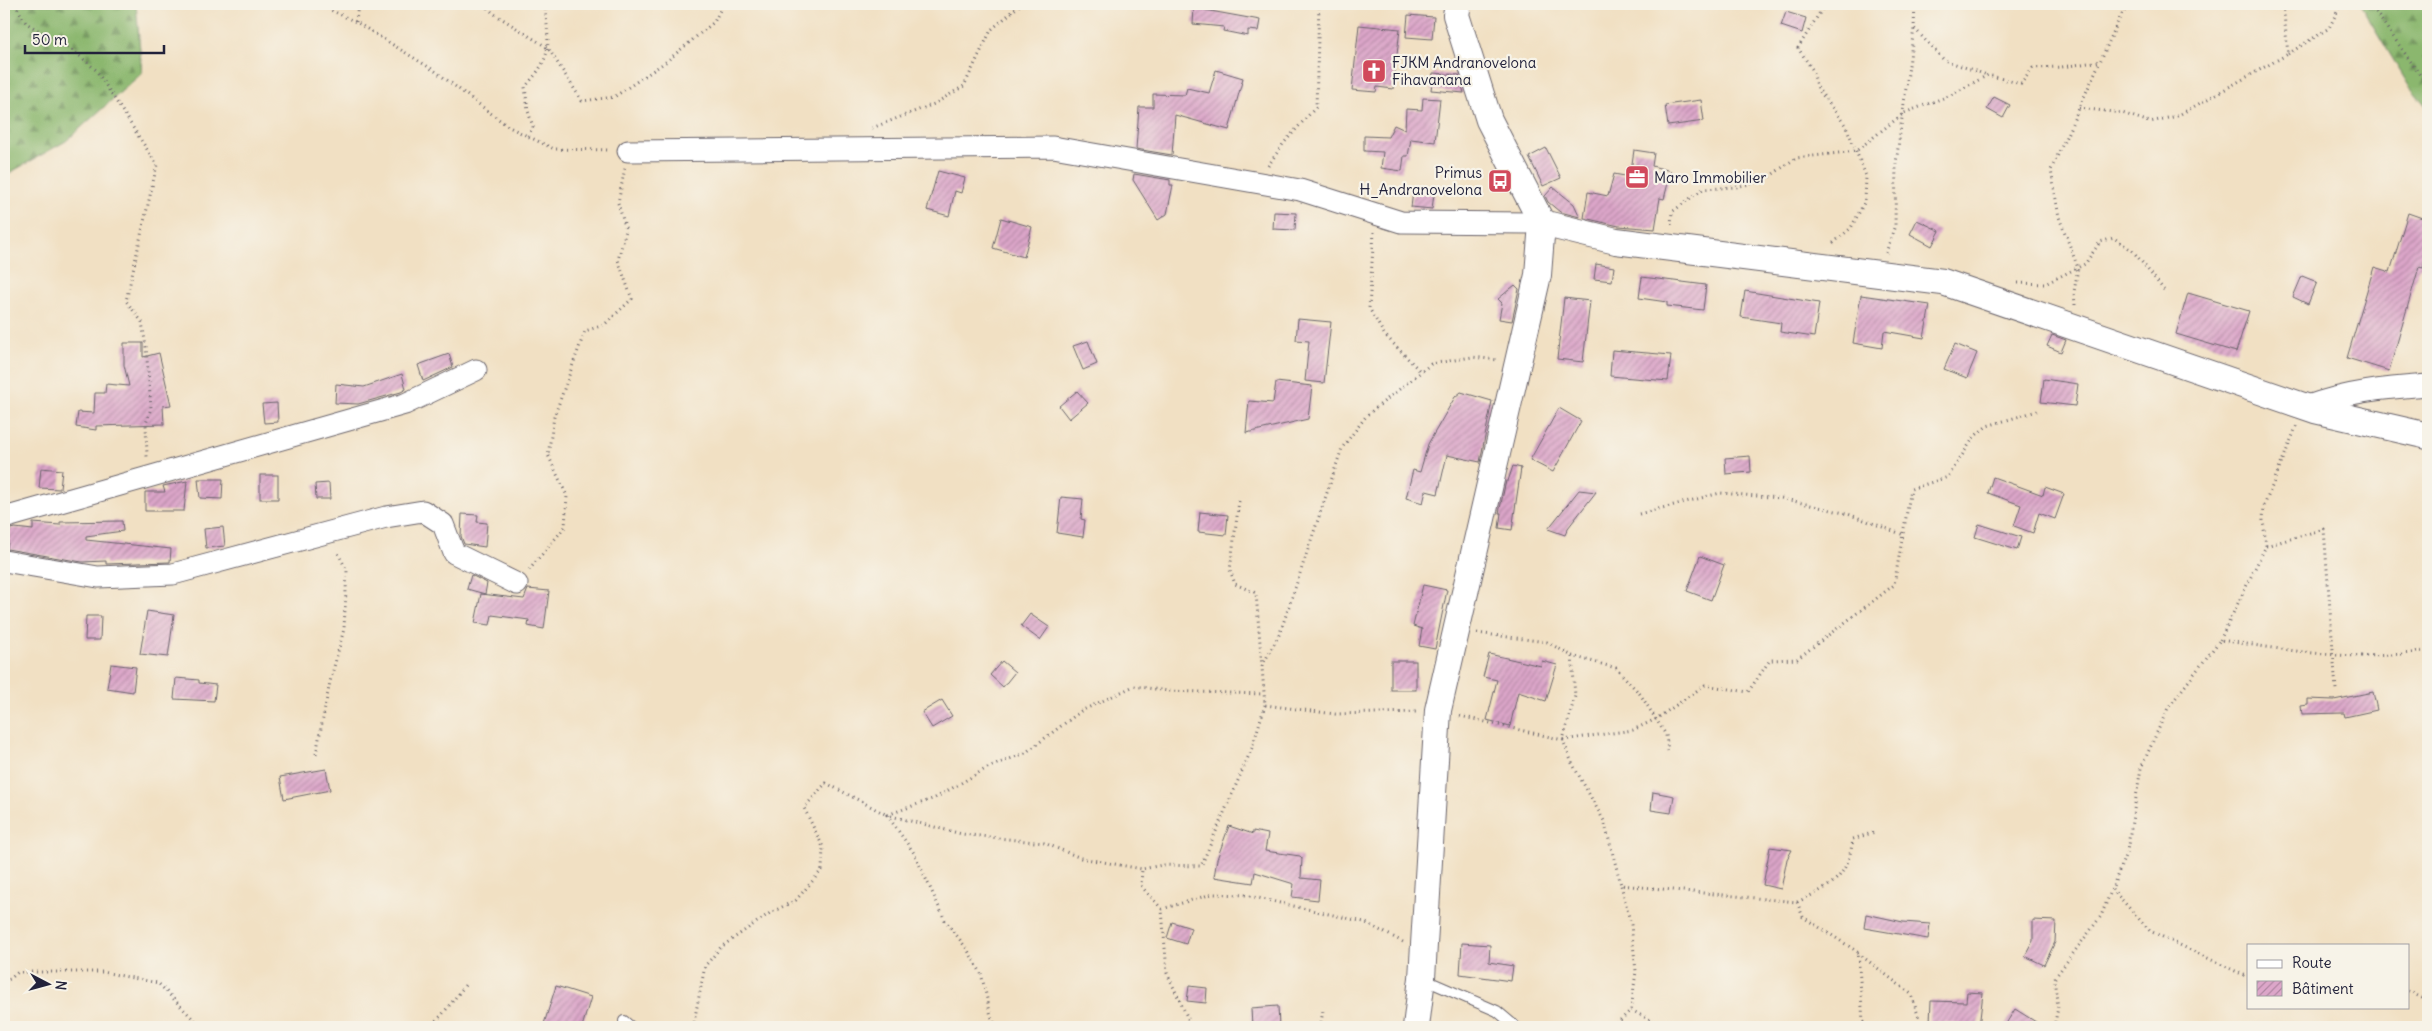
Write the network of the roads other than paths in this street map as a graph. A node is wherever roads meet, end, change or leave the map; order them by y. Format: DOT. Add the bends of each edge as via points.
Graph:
graph roads {
  1 [pos="1458,4"];
  2 [pos="628,151"];
  3 [pos="1542,223"];
  4 [pos="476,370"];
  5 [pos="2428,385"];
  6 [pos="2305,407"];
  7 [pos="2428,436"];
  8 [pos="4,518"];
  9 [pos="4,561"];
  10 [pos="517,584"];
  11 [pos="1422,978"];
  12 [pos="1416,1027"];
  13 [pos="1516,1027"];
  1 -- 3 [label="street" via="1456,15 1489,120"];
  2 -- 3 [label="street" via="1052,147 1300,190 1401,222"];
  3 -- 6 [label="street" via="1616,241 1943,282"];
  3 -- 11 [label="street" via="1538,275 1438,710"];
  4 -- 8 [label="street" via="405,404"];
  5 -- 6 [label="street" via="2330,397"];
  6 -- 7 [label="street"];
  9 -- 10 [label="street" via="98,577 173,574 386,517 423,511 442,524 454,553"];
  11 -- 12 [label="street"];
  11 -- 13 [label="lane" via="1496,1011"];
}
